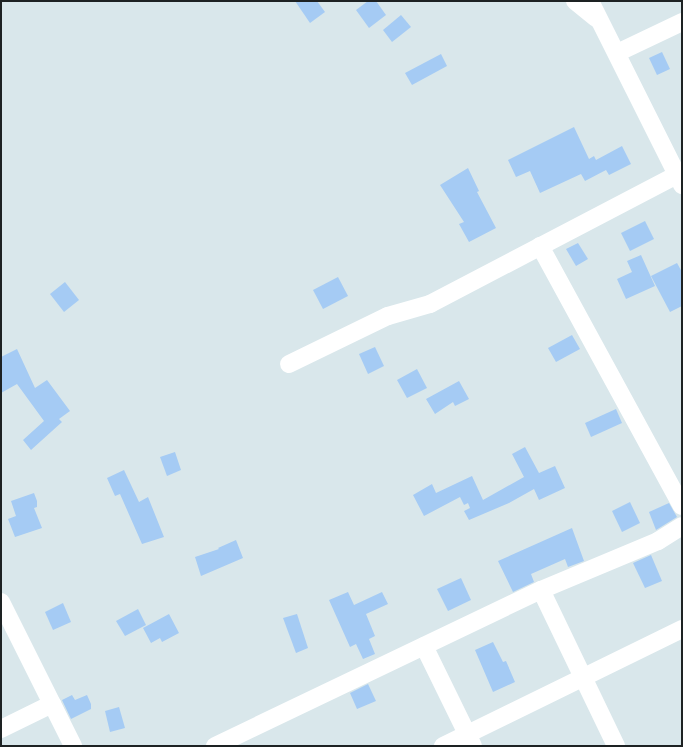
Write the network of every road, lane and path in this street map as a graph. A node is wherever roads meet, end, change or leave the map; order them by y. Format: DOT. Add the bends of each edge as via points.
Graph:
graph roads {
  1 [pos="575,1"];
  2 [pos="590,1"];
  3 [pos="600,21"];
  4 [pos="682,22"];
  5 [pos="617,53"];
  6 [pos="680,181"];
  7 [pos="540,246"];
  8 [pos="289,364"];
  9 [pos="682,506"];
  10 [pos="682,526"];
  11 [pos="541,590"];
  12 [pos="3,609"];
  13 [pos="682,629"];
  14 [pos="424,646"];
  15 [pos="583,679"];
  16 [pos="52,704"];
  17 [pos="1,729"];
  18 [pos="470,740"];
  19 [pos="73,746"];
  20 [pos="215,746"];
  21 [pos="443,746"];
  22 [pos="616,746"];
  1 -- 3 [label="street"];
  2 -- 3 [label="street"];
  3 -- 5 [label="street"];
  4 -- 5 [label="street"];
  5 -- 6 [label="street"];
  6 -- 7 [label="street"];
  7 -- 8 [label="street" via="430,304 388,316"];
  7 -- 9 [label="street"];
  10 -- 11 [label="street" via="658,541"];
  11 -- 14 [label="street"];
  11 -- 15 [label="street"];
  12 -- 16 [label="street"];
  13 -- 15 [label="street"];
  14 -- 18 [label="street"];
  14 -- 20 [label="street"];
  15 -- 18 [label="street"];
  15 -- 22 [label="street"];
  16 -- 17 [label="street"];
  16 -- 19 [label="street"];
  18 -- 21 [label="street"];
}
